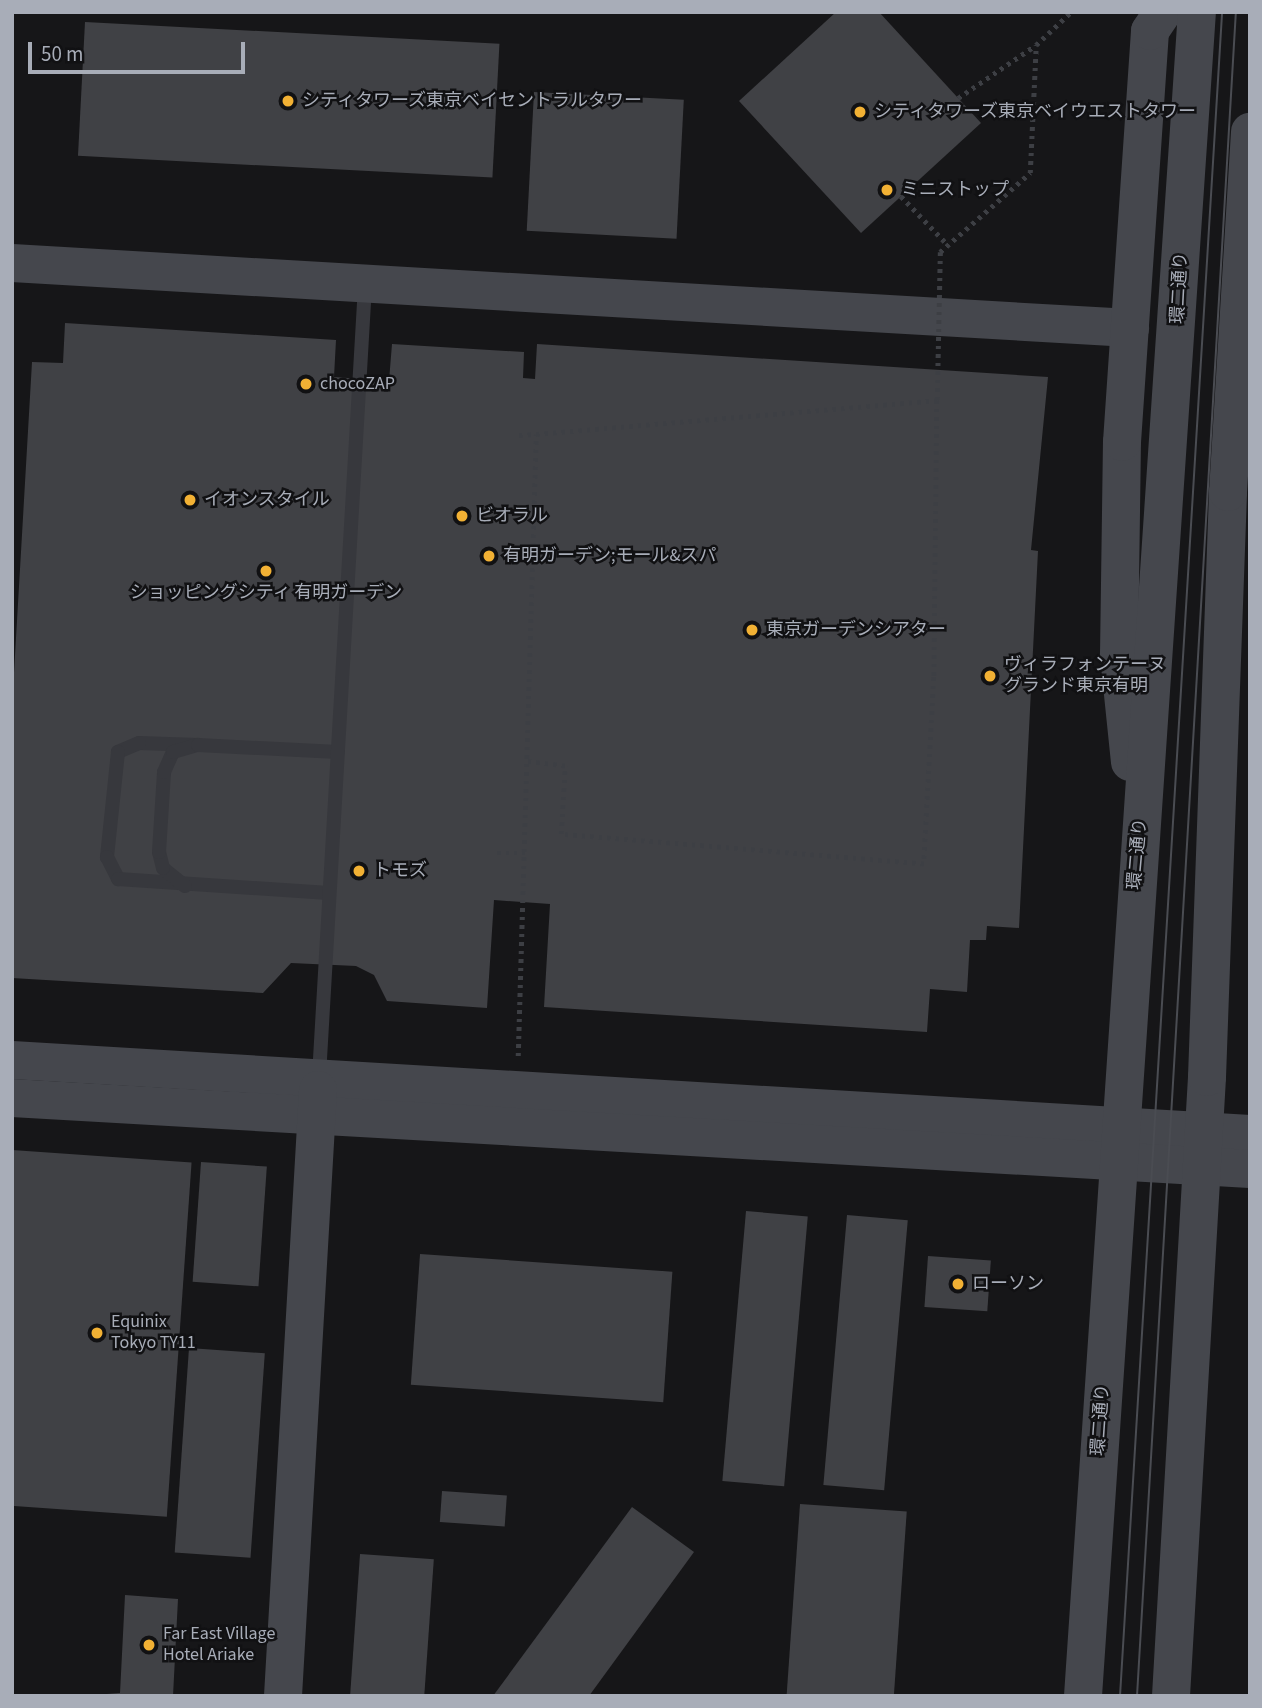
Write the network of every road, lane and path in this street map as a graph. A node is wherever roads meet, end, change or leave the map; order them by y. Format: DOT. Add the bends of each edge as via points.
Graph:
graph roads {
  1 [pos="1072,12"];
  2 [pos="1163,12"];
  3 [pos="1196,12"];
  4 [pos="1035,45"];
  5 [pos="958,98"];
  6 [pos="1250,132"];
  7 [pos="901,196"];
  8 [pos="948,245"];
  9 [pos="12,263"];
  10 [pos="365,283"];
  11 [pos="1130,328"];
  12 [pos="937,400"];
  13 [pos="536,434"];
  14 [pos="519,435"];
  15 [pos="1235,723"];
  16 [pos="198,746"];
  17 [pos="338,752"];
  18 [pos="527,761"];
  19 [pos="1139,841"];
  20 [pos="496,853"];
  21 [pos="525,853"];
  22 [pos="185,886"];
  23 [pos="329,893"];
  24 [pos="518,1056"];
  25 [pos="12,1060"];
  26 [pos="319,1077"];
  27 [pos="12,1098"];
  28 [pos="316,1116"];
  29 [pos="1119,1126"];
  30 [pos="1250,1134"];
  31 [pos="1203,1149"];
  32 [pos="1117,1164"];
  33 [pos="1250,1169"];
  34 [pos="283,1696"];
  35 [pos="1083,1696"];
  36 [pos="1171,1696"];
  1 -- 4 [label="path, bridge"];
  2 -- 11 [label="street" via="1150,31"];
  3 -- 19 [label="street, 環二通り" via="1162,587"];
  4 -- 5 [label="path"];
  4 -- 8 [label="path, bridge" via="1030,173"];
  6 -- 15 [label="street"];
  7 -- 8 [label="path"];
  8 -- 12 [label="path, bridge" via="940,252"];
  9 -- 10 [label="street"];
  10 -- 11 [label="street"];
  10 -- 17 [label="lane"];
  11 -- 19 [label="street" via="1119,655"];
  12 -- 13 [label="path"];
  12 -- 18 [label="path" via="934,677 924,864 561,834 565,766"];
  13 -- 14 [label="path"];
  13 -- 18 [label="path"];
  15 -- 31 [label="street"];
  16 -- 17 [label="lane"];
  16 -- 22 [label="lane" via="173,752 164,772 159,852 168,873"];
  16 -- 22 [label="lane" via="139,743 125,746 114,760 110,870 128,884"];
  17 -- 23 [label="lane"];
  18 -- 21 [label="path"];
  19 -- 29 [label="street, 環二通り"];
  20 -- 21 [label="path"];
  21 -- 24 [label="path"];
  22 -- 23 [label="lane"];
  23 -- 26 [label="lane"];
  25 -- 26 [label="street"];
  26 -- 28 [label="street"];
  26 -- 29 [label="street"];
  27 -- 28 [label="street"];
  28 -- 32 [label="street"];
  28 -- 34 [label="street"];
  29 -- 31 [label="street"];
  29 -- 32 [label="street, 環二通り"];
  30 -- 31 [label="street"];
  31 -- 32 [label="street"];
  31 -- 33 [label="street"];
  31 -- 36 [label="street"];
  32 -- 35 [label="street, 環二通り"];
}
